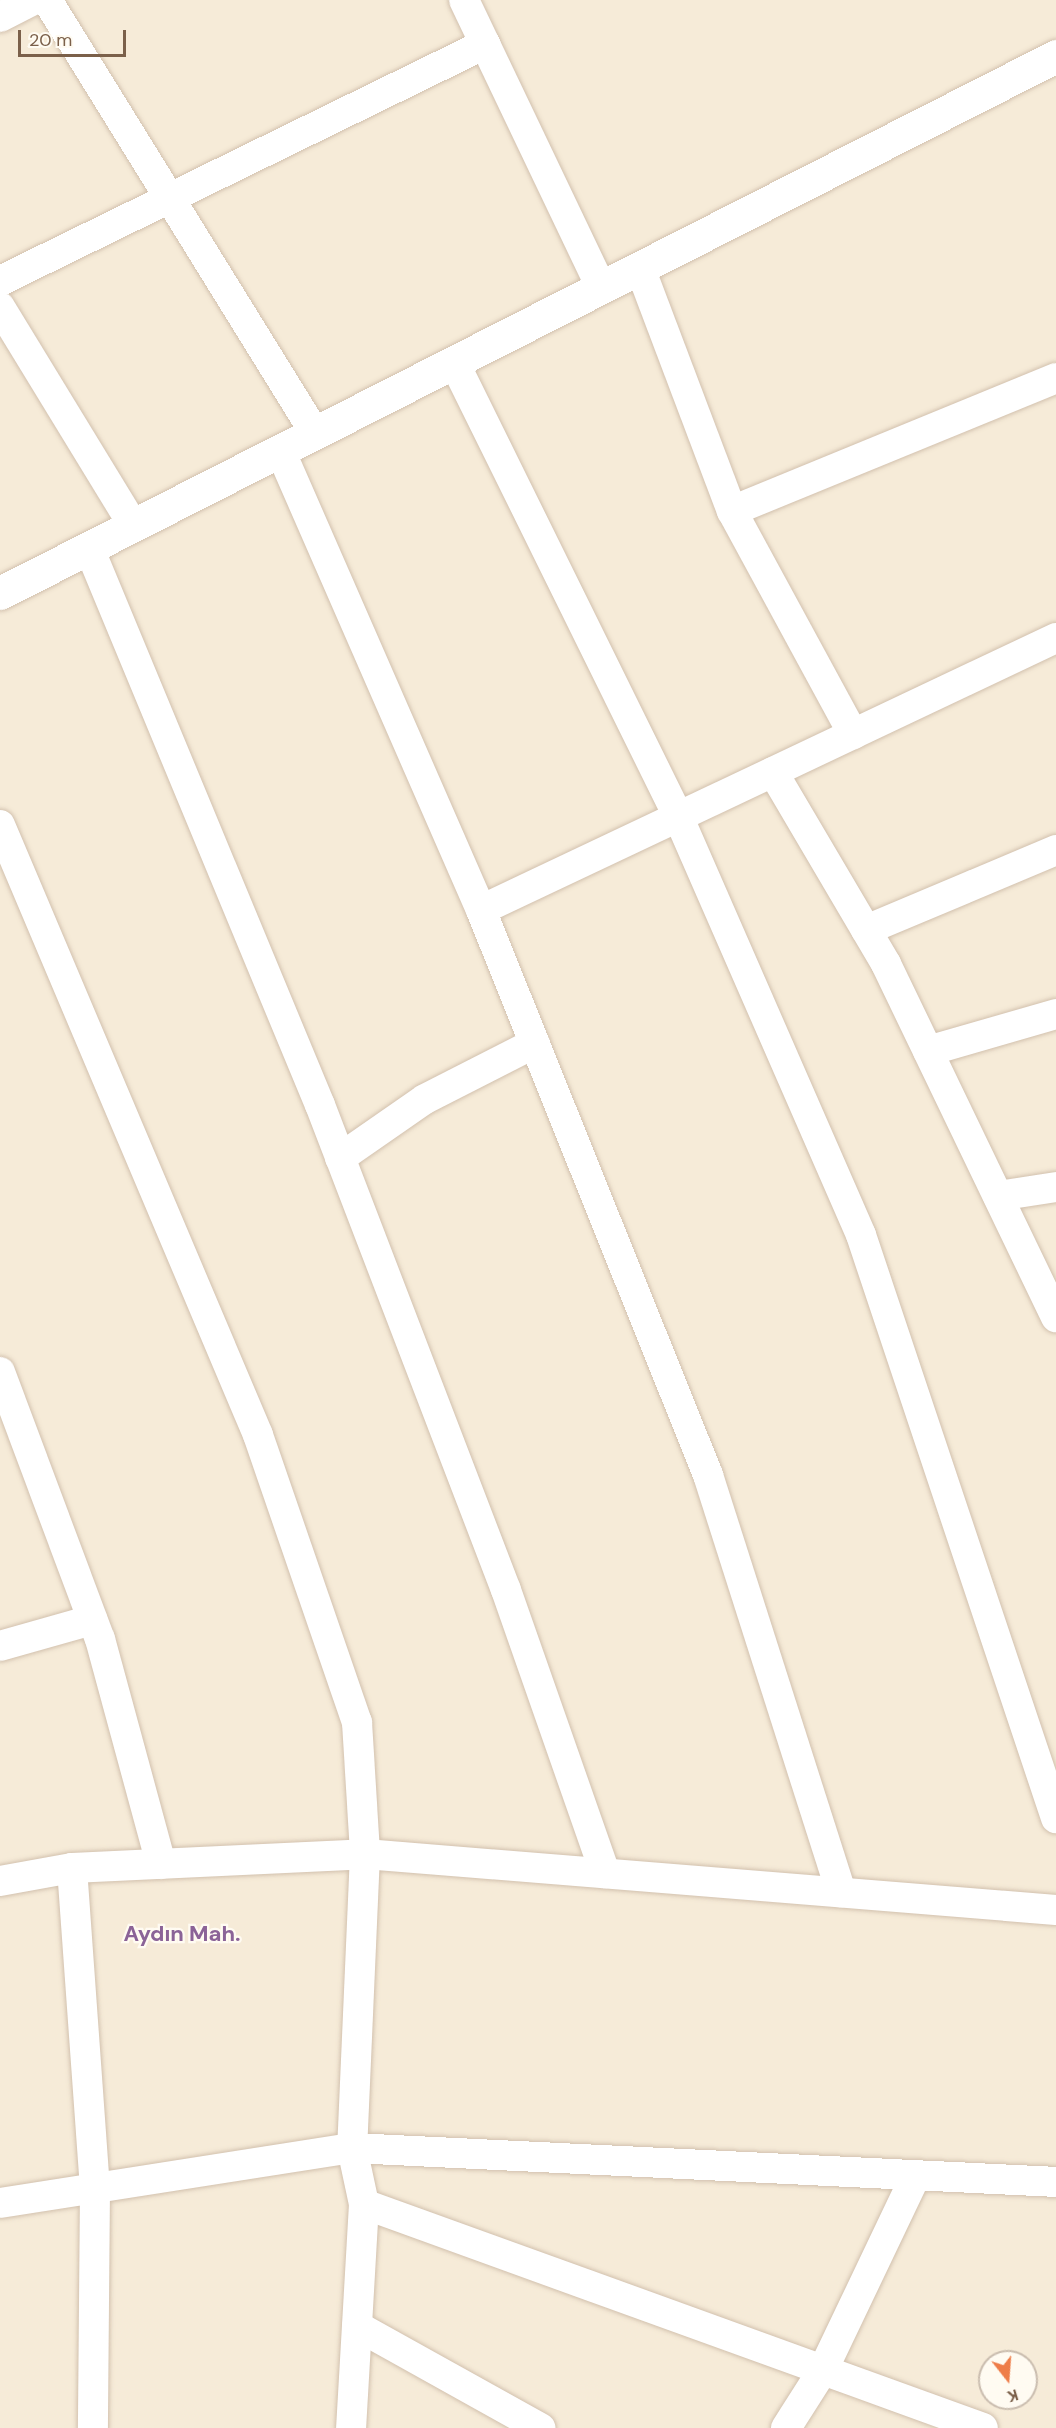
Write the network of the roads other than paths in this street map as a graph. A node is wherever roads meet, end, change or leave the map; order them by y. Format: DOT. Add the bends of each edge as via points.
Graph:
graph roads {
  1 [pos="34,0"];
  2 [pos="47,0"];
  3 [pos="464,0"];
  4 [pos="0,17"];
  5 [pos="485,44"];
  6 [pos="1056,56"];
  7 [pos="170,198"];
  8 [pos="640,268"];
  9 [pos="0,281"];
  10 [pos="601,287"];
  11 [pos="0,307"];
  12 [pos="454,362"];
  13 [pos="1056,378"];
  14 [pos="315,433"];
  15 [pos="280,450"];
  16 [pos="732,511"];
  17 [pos="133,525"];
  18 [pos="89,548"];
  19 [pos="0,593"];
  20 [pos="1056,638"];
  21 [pos="853,734"];
  22 [pos="773,772"];
  23 [pos="678,816"];
  24 [pos="0,825"];
  25 [pos="1056,850"];
  26 [pos="481,910"];
  27 [pos="866,930"];
  28 [pos="1056,1014"];
  29 [pos="535,1043"];
  30 [pos="928,1051"];
  31 [pos="340,1158"];
  32 [pos="1056,1187"];
  33 [pos="998,1196"];
  34 [pos="1056,1317"];
  35 [pos="0,1372"];
  36 [pos="92,1620"];
  37 [pos="0,1646"];
  38 [pos="1056,1818"];
  39 [pos="365,1854"];
  40 [pos="161,1864"];
  41 [pos="72,1868"];
  42 [pos="605,1873"];
  43 [pos="0,1881"];
  44 [pos="841,1892"];
  45 [pos="1056,1910"];
  46 [pos="352,2148"];
  47 [pos="916,2175"];
  48 [pos="1056,2182"];
  49 [pos="95,2188"];
  50 [pos="0,2203"];
  51 [pos="364,2204"];
  52 [pos="357,2326"];
  53 [pos="823,2370"];
  54 [pos="93,2428"];
  55 [pos="351,2428"];
  56 [pos="540,2428"];
  57 [pos="786,2428"];
  58 [pos="983,2428"];
  1 -- 4 [label="street"];
  2 -- 7 [label="street"];
  3 -- 5 [label="street"];
  5 -- 7 [label="street"];
  5 -- 10 [label="street"];
  6 -- 8 [label="street"];
  7 -- 9 [label="street"];
  7 -- 14 [label="street"];
  8 -- 10 [label="street"];
  8 -- 16 [label="street"];
  10 -- 12 [label="street"];
  11 -- 17 [label="street"];
  12 -- 14 [label="street"];
  12 -- 23 [label="street"];
  13 -- 16 [label="street"];
  14 -- 15 [label="street"];
  15 -- 17 [label="street"];
  15 -- 26 [label="street"];
  16 -- 21 [label="street"];
  17 -- 18 [label="street"];
  18 -- 19 [label="street"];
  18 -- 31 [label="street"];
  20 -- 21 [label="street"];
  21 -- 22 [label="street"];
  22 -- 23 [label="street"];
  22 -- 27 [label="street"];
  23 -- 26 [label="street"];
  23 -- 38 [label="street" via="861,1235"];
  24 -- 39 [label="street" via="258,1435 357,1722"];
  25 -- 27 [label="street"];
  26 -- 29 [label="street"];
  27 -- 30 [label="street"];
  28 -- 30 [label="street"];
  29 -- 31 [label="street" via="425,1099"];
  29 -- 44 [label="street" via="708,1475"];
  30 -- 33 [label="street"];
  31 -- 42 [label="street" via="506,1590"];
  32 -- 33 [label="street"];
  33 -- 34 [label="street"];
  35 -- 36 [label="street"];
  36 -- 37 [label="street"];
  36 -- 40 [label="street"];
  39 -- 40 [label="street"];
  39 -- 42 [label="street"];
  39 -- 46 [label="street"];
  40 -- 41 [label="street"];
  41 -- 43 [label="street"];
  41 -- 49 [label="street"];
  42 -- 44 [label="street"];
  44 -- 45 [label="street"];
  46 -- 47 [label="street"];
  46 -- 49 [label="street"];
  46 -- 51 [label="street"];
  47 -- 48 [label="street"];
  47 -- 53 [label="street"];
  49 -- 50 [label="street"];
  49 -- 54 [label="street"];
  51 -- 52 [label="street"];
  51 -- 53 [label="street"];
  52 -- 55 [label="street"];
  52 -- 56 [label="street"];
  53 -- 57 [label="street"];
  53 -- 58 [label="street"];
}
